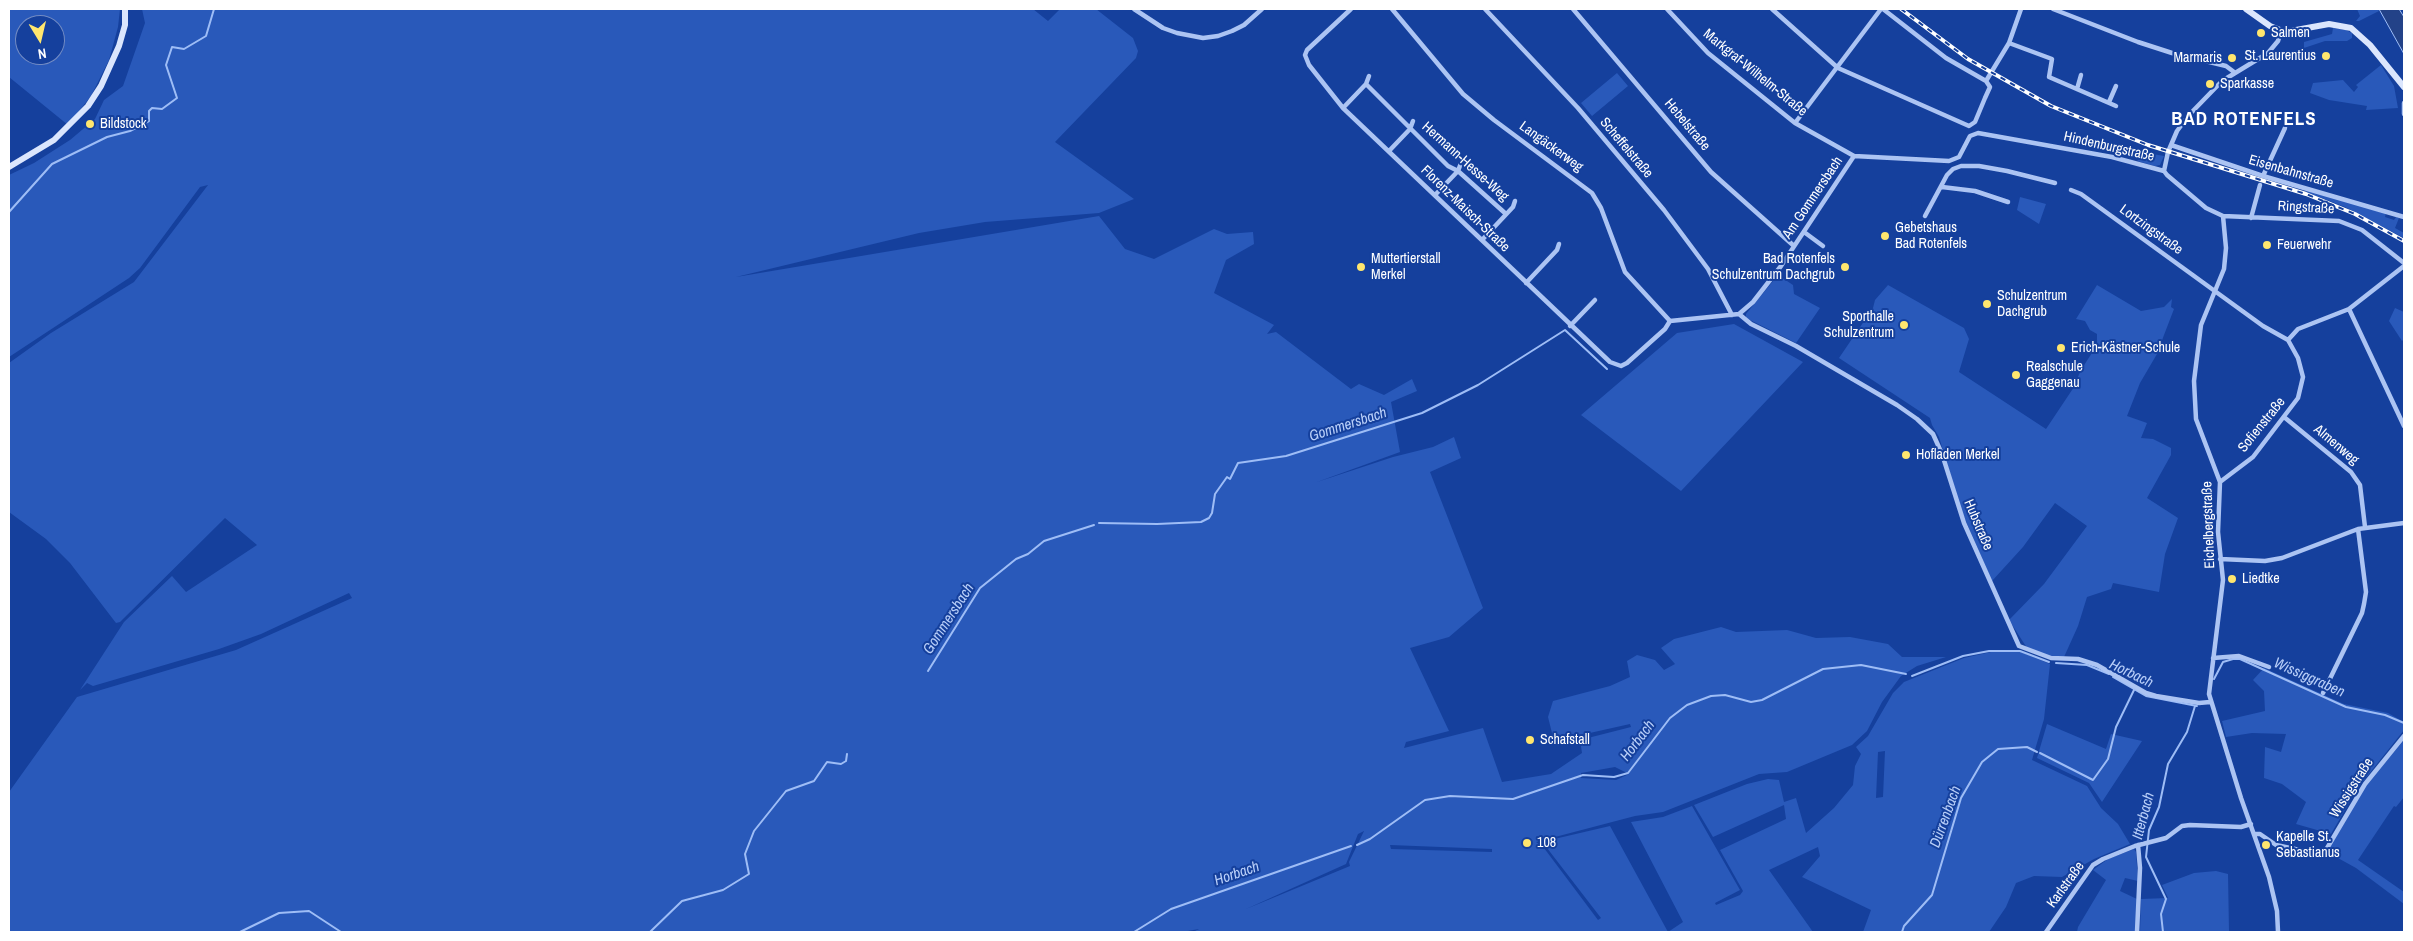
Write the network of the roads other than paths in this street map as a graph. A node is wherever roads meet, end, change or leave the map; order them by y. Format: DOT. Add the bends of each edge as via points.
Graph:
graph roads {
  1 [pos="125,9"];
  2 [pos="1134,9"];
  3 [pos="1262,9"];
  4 [pos="1351,9"];
  5 [pos="1393,9"];
  6 [pos="1486,9"];
  7 [pos="1573,9"];
  8 [pos="1667,9"];
  9 [pos="1772,9"];
  10 [pos="1882,9"];
  11 [pos="2021,9"];
  12 [pos="2053,9"];
  13 [pos="2246,9"];
  14 [pos="2281,31"];
  15 [pos="2009,43"];
  16 [pos="1838,68"];
  17 [pos="2234,72"];
  18 [pos="2081,75"];
  19 [pos="1368,76"];
  20 [pos="1986,81"];
  21 [pos="1366,84"];
  22 [pos="2116,86"];
  23 [pos="2404,87"];
  24 [pos="2076,89"];
  25 [pos="2108,102"];
  26 [pos="2404,103"];
  27 [pos="2116,106"];
  28 [pos="1343,108"];
  29 [pos="2404,114"];
  30 [pos="1413,121"];
  31 [pos="1795,123"];
  32 [pos="1410,128"];
  33 [pos="2285,128"];
  34 [pos="2171,145"];
  35 [pos="1389,151"];
  36 [pos="1854,156"];
  37 [pos="1953,160"];
  38 [pos="1461,163"];
  39 [pos="9,167"];
  40 [pos="1458,171"];
  41 [pos="2164,171"];
  42 [pos="2263,176"];
  43 [pos="2056,183"];
  44 [pos="2260,185"];
  45 [pos="1942,187"];
  46 [pos="2071,190"];
  47 [pos="1435,195"];
  48 [pos="1515,201"];
  49 [pos="2008,202"];
  50 [pos="1506,214"];
  51 [pos="2404,214"];
  52 [pos="1925,216"];
  53 [pos="2223,216"];
  54 [pos="2251,218"];
  55 [pos="1804,232"];
  56 [pos="1482,240"];
  57 [pos="1559,244"];
  58 [pos="1794,246"];
  59 [pos="1823,246"];
  60 [pos="2404,265"];
  61 [pos="1526,283"];
  62 [pos="2216,292"];
  63 [pos="1595,300"];
  64 [pos="2350,309"];
  65 [pos="1739,314"];
  66 [pos="1732,315"];
  67 [pos="1670,321"];
  68 [pos="1570,326"];
  69 [pos="2288,340"];
  70 [pos="2284,417"];
  71 [pos="2404,426"];
  72 [pos="2220,482"];
  73 [pos="2404,523"];
  74 [pos="2365,527"];
  75 [pos="2358,529"];
  76 [pos="2220,559"];
  77 [pos="2213,658"];
  78 [pos="2269,666"];
  79 [pos="2323,693"];
  80 [pos="2210,702"];
  81 [pos="2404,736"];
  82 [pos="2251,824"];
  83 [pos="2255,834"];
  84 [pos="2138,845"];
  85 [pos="2046,932"];
  86 [pos="2137,932"];
  87 [pos="2278,932"];
  1 -- 39 [label="main road" via="125,25 119,46 88,106 54,140"];
  2 -- 3 [label="street" via="1163,28 1203,38 1232,31"];
  4 -- 28 [label="street, Florenz-Maisch-Straße" via="1305,55 1309,65"];
  5 -- 67 [label="street, Langäckerweg" via="1463,94 1592,192 1625,272"];
  6 -- 66 [label="street, Scheffelstraße" via="1578,108 1658,203 1708,269"];
  7 -- 58 [label="street, Hebelstraße" via="1711,172"];
  8 -- 31 [label="street, Markgraf-Wilhelm-Straße" via="1708,52"];
  9 -- 16 [label="street"];
  10 -- 16 [label="street"];
  10 -- 20 [label="street" via="1946,58"];
  11 -- 15 [label="street"];
  12 -- 17 [label="street" via="2138,42 2226,66"];
  13 -- 14 [label="main road"];
  14 -- 17 [label="street" via="2268,53"];
  14 -- 23 [label="main road" via="2293,32 2329,24 2351,28 2370,45"];
  15 -- 20 [label="street"];
  15 -- 24 [label="street" via="2052,59 2049,77"];
  16 -- 20 [label="street" via="1969,126 1990,87"];
  16 -- 31 [label="street"];
  17 -- 34 [label="street" via="2189,115"];
  18 -- 24 [label="street"];
  19 -- 21 [label="street"];
  21 -- 28 [label="street"];
  21 -- 32 [label="street, Hermann-Hesse-Weg"];
  22 -- 25 [label="street"];
  24 -- 25 [label="street"];
  25 -- 27 [label="street"];
  26 -- 29 [label="street"];
  28 -- 35 [label="street, Florenz-Maisch-Straße"];
  30 -- 32 [label="street"];
  31 -- 36 [label="street, Markgraf-Wilhelm-Straße"];
  32 -- 35 [label="street"];
  32 -- 40 [label="street, Hermann-Hesse-Weg" via="1448,166"];
  33 -- 42 [label="street"];
  34 -- 41 [label="street"];
  34 -- 42 [label="street, Eisenbahnstraße"];
  35 -- 47 [label="street, Florenz-Maisch-Straße"];
  36 -- 37 [label="street, Markgraf-Wilhelm-Straße"];
  36 -- 55 [label="street, Am Gommersbach"];
  37 -- 41 [label="street, Hindenburgstraße" via="1959,157 1974,133 2112,157"];
  38 -- 40 [label="street"];
  40 -- 47 [label="street"];
  40 -- 50 [label="street, Hermann-Hesse-Weg"];
  41 -- 53 [label="street, Hindenburgstraße" via="2206,208"];
  42 -- 51 [label="street, Eisenbahnstraße"];
  43 -- 45 [label="street" via="1979,166 1953,169"];
  44 -- 54 [label="street"];
  45 -- 49 [label="street" via="1975,191"];
  45 -- 52 [label="street"];
  46 -- 62 [label="street, Lortzingstraße"];
  47 -- 56 [label="street, Florenz-Maisch-Straße"];
  48 -- 50 [label="street"];
  50 -- 56 [label="street"];
  53 -- 54 [label="street, Ringstraße"];
  53 -- 62 [label="street, Eichelbergstraße" via="2225,258"];
  54 -- 60 [label="street, Ringstraße" via="2339,221 2362,230"];
  55 -- 58 [label="street, Am Gommersbach"];
  55 -- 59 [label="street"];
  56 -- 61 [label="street, Florenz-Maisch-Straße"];
  57 -- 61 [label="street"];
  58 -- 65 [label="street, Am Gommersbach" via="1758,295"];
  60 -- 64 [label="street"];
  61 -- 68 [label="street, Florenz-Maisch-Straße"];
  62 -- 69 [label="street"];
  62 -- 72 [label="street, Eichelbergstraße" via="2201,325 2194,409"];
  63 -- 68 [label="street"];
  64 -- 69 [label="street" via="2298,329"];
  64 -- 71 [label="street"];
  65 -- 66 [label="street"];
  65 -- 80 [label="street, Hubstraße" via="1750,324 1796,346 1896,405 1934,434 1964,523 2019,646 2051,658 2078,659 2098,665 2156,696"];
  66 -- 67 [label="street"];
  67 -- 68 [label="street, Florenz-Maisch-Straße" via="1665,329 1621,366 1610,362"];
  69 -- 70 [label="street, Sofienstraße" via="2298,358 2303,377 2298,398"];
  70 -- 72 [label="street, Sofienstraße" via="2253,457"];
  70 -- 74 [label="street, Almenweg" via="2356,478 2360,484"];
  72 -- 76 [label="street, Eichelbergstraße"];
  73 -- 74 [label="street"];
  74 -- 75 [label="street"];
  75 -- 76 [label="street" via="2282,558 2265,561"];
  75 -- 79 [label="street" via="2366,592 2364,604"];
  76 -- 77 [label="street, Eichelbergstraße" via="2221,601"];
  77 -- 78 [label="street" via="2239,656"];
  77 -- 80 [label="street, Eichelbergstraße"];
  80 -- 82 [label="street, Eichelbergstraße"];
  81 -- 83 [label="street, Wissigstraße" via="2365,784 2323,855 2276,845"];
  82 -- 83 [label="street, Eichelbergstraße"];
  82 -- 84 [label="street, Karlstraße" via="2229,828 2190,824 2166,838"];
  83 -- 87 [label="street, Eichelbergstraße" via="2277,911"];
  84 -- 85 [label="street, Karlstraße" via="2094,865"];
  84 -- 86 [label="street"];
}
